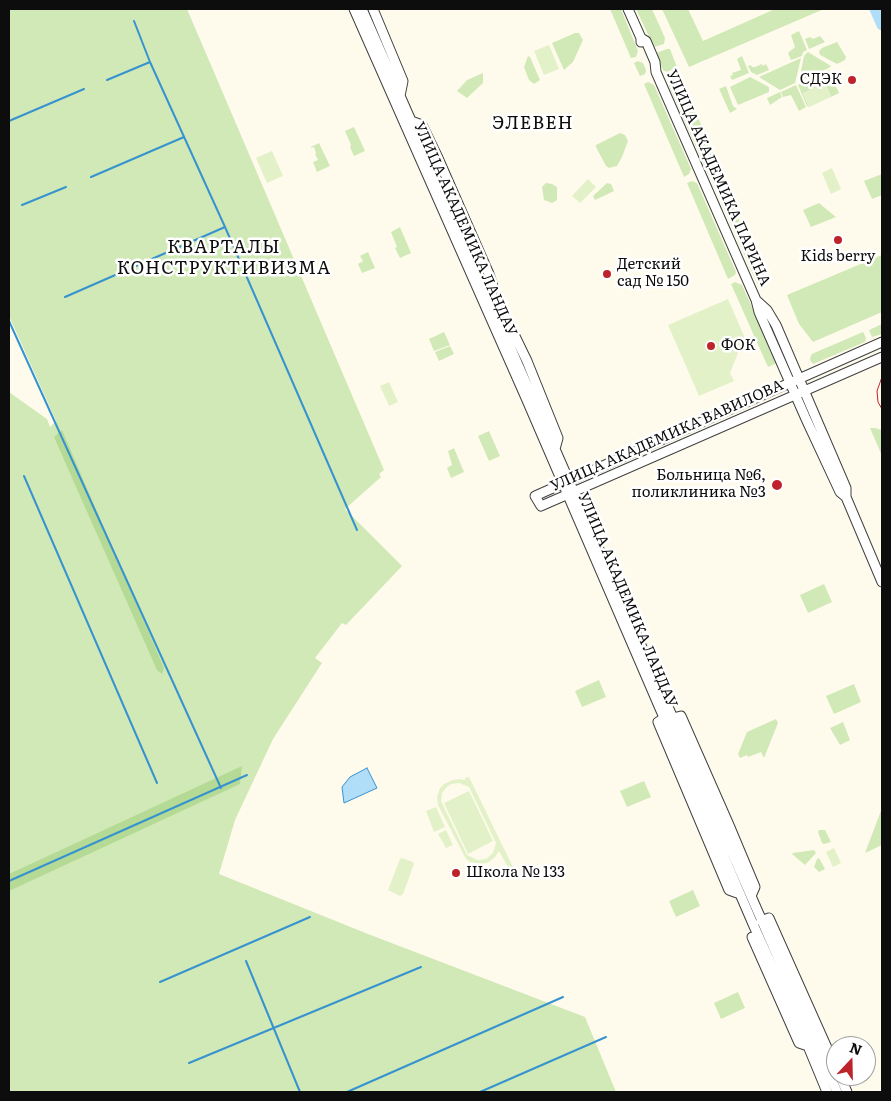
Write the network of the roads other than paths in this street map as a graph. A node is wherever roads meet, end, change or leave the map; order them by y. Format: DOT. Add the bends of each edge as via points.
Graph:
graph roads {
  1 [pos="354,9"];
  2 [pos="362,9"];
  3 [pos="373,9"];
  4 [pos="628,9"];
  5 [pos="400,96"];
  6 [pos="756,300"];
  7 [pos="882,342"];
  8 [pos="882,357"];
  9 [pos="799,378"];
  10 [pos="790,382"];
  11 [pos="804,391"];
  12 [pos="795,394"];
  13 [pos="566,482"];
  14 [pos="571,494"];
  15 [pos="846,497"];
  16 [pos="882,582"];
  17 [pos="669,719"];
  18 [pos="754,924"];
  19 [pos="808,1046"];
  20 [pos="826,1046"];
  21 [pos="827,1092"];
  22 [pos="837,1092"];
  1 -- 13 [label="street, УЛИЦА АКАДЕМИКА ЛАНДАУ"];
  2 -- 5 [label="street, УЛИЦА АКАДЕМИКА ЛАНДАУ"];
  3 -- 5 [label="street" via="403,81"];
  4 -- 6 [label="street, УЛИЦА АКАДЕМИКА ПАРИНА"];
  5 -- 13 [label="street, УЛИЦА АКАДЕМИКА ЛАНДАУ" via="500,324 511,328 527,361 558,438 555,449"];
  6 -- 9 [label="street, УЛИЦА АКАДЕМИКА ПАРИНА" via="776,325"];
  6 -- 10 [label="street, УЛИЦА АКАДЕМИКА ПАРИНА"];
  7 -- 9 [label="street, УЛИЦА АКАДЕМИКА ВАВИЛОВА"];
  8 -- 11 [label="street, УЛИЦА АКАДЕМИКА ВАВИЛОВА"];
  9 -- 10 [label="street, УЛИЦА АКАДЕМИКА ВАВИЛОВА"];
  9 -- 11 [label="street, УЛИЦА АКАДЕМИКА ПАРИНА"];
  10 -- 12 [label="street, УЛИЦА АКАДЕМИКА ПАРИНА"];
  10 -- 13 [label="street, УЛИЦА АКАДЕМИКА ВАВИЛОВА"];
  11 -- 12 [label="street, УЛИЦА АКАДЕМИКА ВАВИЛОВА"];
  11 -- 15 [label="street, УЛИЦА АКАДЕМИКА ПАРИНА" via="846,488"];
  12 -- 14 [label="street, УЛИЦА АКАДЕМИКА ВАВИЛОВА"];
  12 -- 15 [label="street, УЛИЦА АКАДЕМИКА ПАРИНА" via="840,492"];
  13 -- 14 [label="street, УЛИЦА АКАДЕМИКА ЛАНДАУ"];
  13 -- 14 [label="street, УЛИЦА АКАДЕМИКА ВАВИЛОВА" via="536,496 541,506"];
  14 -- 17 [label="street, УЛИЦА АКАДЕМИКА ЛАНДАУ"];
  15 -- 16 [label="street, УЛИЦА АКАДЕМИКА ПАРИНА"];
  17 -- 18 [label="street, УЛИЦА АКАДЕМИКА ЛАНДАУ"];
  17 -- 18 [label="street, УЛИЦА АКАДЕМИКА ЛАНДАУ" via="751,896"];
  18 -- 19 [label="street, УЛИЦА АКАДЕМИКА ЛАНДАУ"];
  18 -- 19 [label="street" via="755,943 799,1043"];
  18 -- 20 [label="street, УЛИЦА АКАДЕМИКА ЛАНДАУ" via="769,918"];
  18 -- 22 [label="street, УЛИЦА АКАДЕМИКА ЛАНДАУ"];
  19 -- 21 [label="street, УЛИЦА АКАДЕМИКА ЛАНДАУ"];
}
